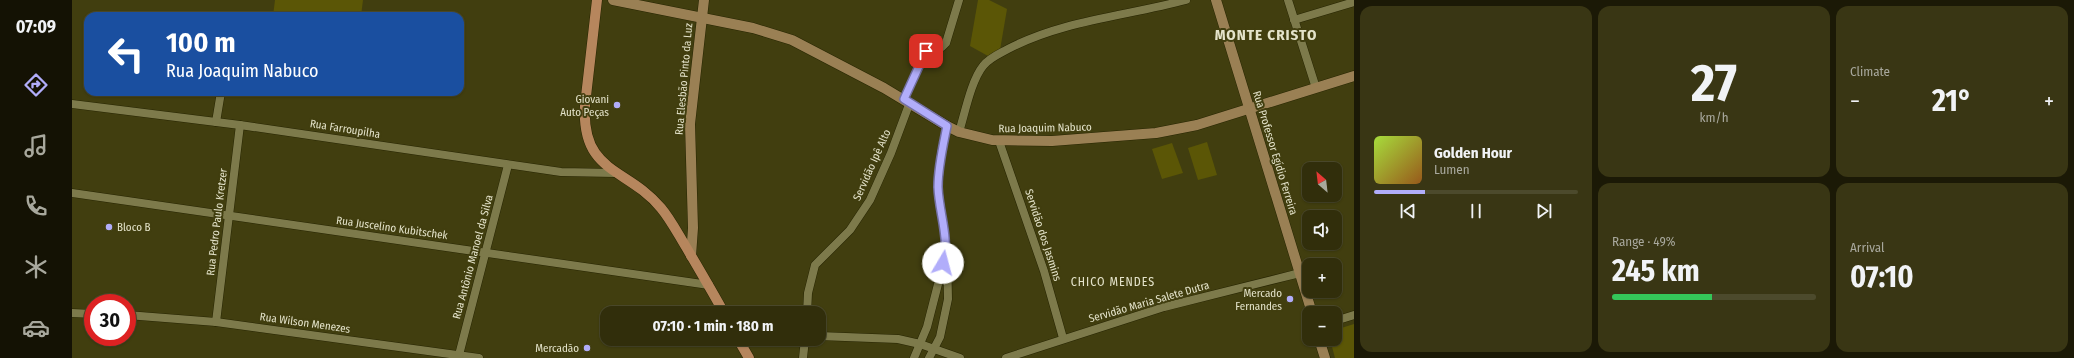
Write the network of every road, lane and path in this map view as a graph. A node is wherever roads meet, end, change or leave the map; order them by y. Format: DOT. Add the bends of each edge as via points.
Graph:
graph roads {
  1 [pos="597,0"];
  2 [pos="613,0"];
  3 [pos="704,0"];
  4 [pos="959,0"];
  5 [pos="1186,0"];
  6 [pos="1216,0"];
  7 [pos="1288,0"];
  8 [pos="1354,2"];
  9 [pos="702,17"];
  10 [pos="1294,20"];
  11 [pos="1354,76"];
  12 [pos="1316,88"];
  13 [pos="220,96"];
  14 [pos="907,101"];
  15 [pos="72,104"];
  16 [pos="1250,109"];
  17 [pos="216,122"];
  18 [pos="240,125"];
  19 [pos="947,126"];
  20 [pos="959,132"];
  21 [pos="1000,141"];
  22 [pos="508,165"];
  23 [pos="615,173"];
  24 [pos="72,193"];
  25 [pos="229,215"];
  26 [pos="947,251"];
  27 [pos="485,252"];
  28 [pos="691,256"];
  29 [pos="1300,273"];
  30 [pos="709,285"];
  31 [pos="720,306"];
  32 [pos="807,306"];
  33 [pos="1310,306"];
  34 [pos="72,314"];
  35 [pos="84,314"];
  36 [pos="1354,315"];
  37 [pos="136,316"];
  38 [pos="1342,319"];
  39 [pos="216,322"];
  40 [pos="826,336"];
  41 [pos="1064,338"];
  42 [pos="920,344"];
  43 [pos="742,346"];
  44 [pos="804,346"];
  45 [pos="1321,346"];
  46 [pos="932,349"];
  47 [pos="459,355"];
  48 [pos="479,358"];
  49 [pos="749,358"];
  50 [pos="803,358"];
  51 [pos="914,358"];
  52 [pos="929,358"];
  53 [pos="960,358"];
  54 [pos="1006,358"];
  55 [pos="1325,358"];
  1 -- 23 [label="main road" via="584,121 593,151"];
  2 -- 9 [label="main road, Rua Joaquim Nabuco"];
  3 -- 9 [label="main road, Rua Elesbão Pinto da Luz"];
  4 -- 14 [label="street, Servidão Ipê Alto" via="949,39 942,47 926,51"];
  5 -- 20 [label="street" via="1064,26 990,59 976,77"];
  6 -- 16 [label="main road, Rua Professor Egídio Ferreira"];
  7 -- 10 [label="street"];
  8 -- 10 [label="street"];
  9 -- 14 [label="main road, Rua Joaquim Nabuco" via="792,40"];
  9 -- 28 [label="main road, Rua Elesbão Pinto da Luz" via="690,124 693,228"];
  10 -- 12 [label="street"];
  11 -- 12 [label="main road, Rua Joaquim Nabuco"];
  12 -- 16 [label="main road, Rua Joaquim Nabuco"];
  13 -- 17 [label="street"];
  14 -- 19 [label="main road, Rua Joaquim Nabuco"];
  14 -- 32 [label="street, Servidão Ipê Alto" via="870,200 850,230 815,265"];
  15 -- 17 [label="street, Rua Farroupilha"];
  16 -- 21 [label="main road, Rua Joaquim Nabuco" via="1197,125 1156,133 1072,141"];
  16 -- 29 [label="main road, Rua Professor Egídio Ferreira"];
  17 -- 18 [label="street, Rua Farroupilha"];
  18 -- 22 [label="street, Rua Farroupilha"];
  18 -- 25 [label="street, Rua Pedro Paulo Kretzer"];
  19 -- 20 [label="main road, Rua Joaquim Nabuco"];
  19 -- 26 [label="street" via="938,188"];
  20 -- 21 [label="main road, Rua Joaquim Nabuco"];
  21 -- 41 [label="street, Servidão dos Jasmins"];
  22 -- 23 [label="street, Rua Farroupilha" via="561,172"];
  22 -- 27 [label="street, Rua Antônio Manoel da Silva"];
  23 -- 28 [label="main road" via="644,192 661,208"];
  24 -- 25 [label="street, Rua Juscelino Kubitschek"];
  25 -- 27 [label="street, Rua Juscelino Kubitschek"];
  25 -- 39 [label="street, Rua Pedro Paulo Kretzer"];
  26 -- 42 [label="street" via="927,328"];
  26 -- 46 [label="street" via="947,306 940,337"];
  27 -- 30 [label="street, Rua Juscelino Kubitschek"];
  27 -- 47 [label="street, Rua Antônio Manoel da Silva"];
  28 -- 30 [label="main road"];
  29 -- 33 [label="main road, Rua Professor Egídio Ferreira"];
  29 -- 41 [label="street, Servidão Maria Salete Dutra" via="1164,307"];
  30 -- 31 [label="main road"];
  34 -- 35 [label="street"];
  36 -- 38 [label="street"];
  37 -- 39 [label="street, Rua Wilson Menezes"];
  39 -- 47 [label="street, Rua Wilson Menezes"];
  40 -- 42 [label="street" via="886,338"];
  41 -- 54 [label="street, Servidão Maria Salete Dutra"];
  42 -- 46 [label="street"];
  42 -- 51 [label="street"];
  43 -- 49 [label="main road"];
  44 -- 50 [label="street"];
  45 -- 55 [label="main road"];
  46 -- 52 [label="street"];
  46 -- 53 [label="street"];
  47 -- 48 [label="street, Rua Wilson Menezes"];
}
